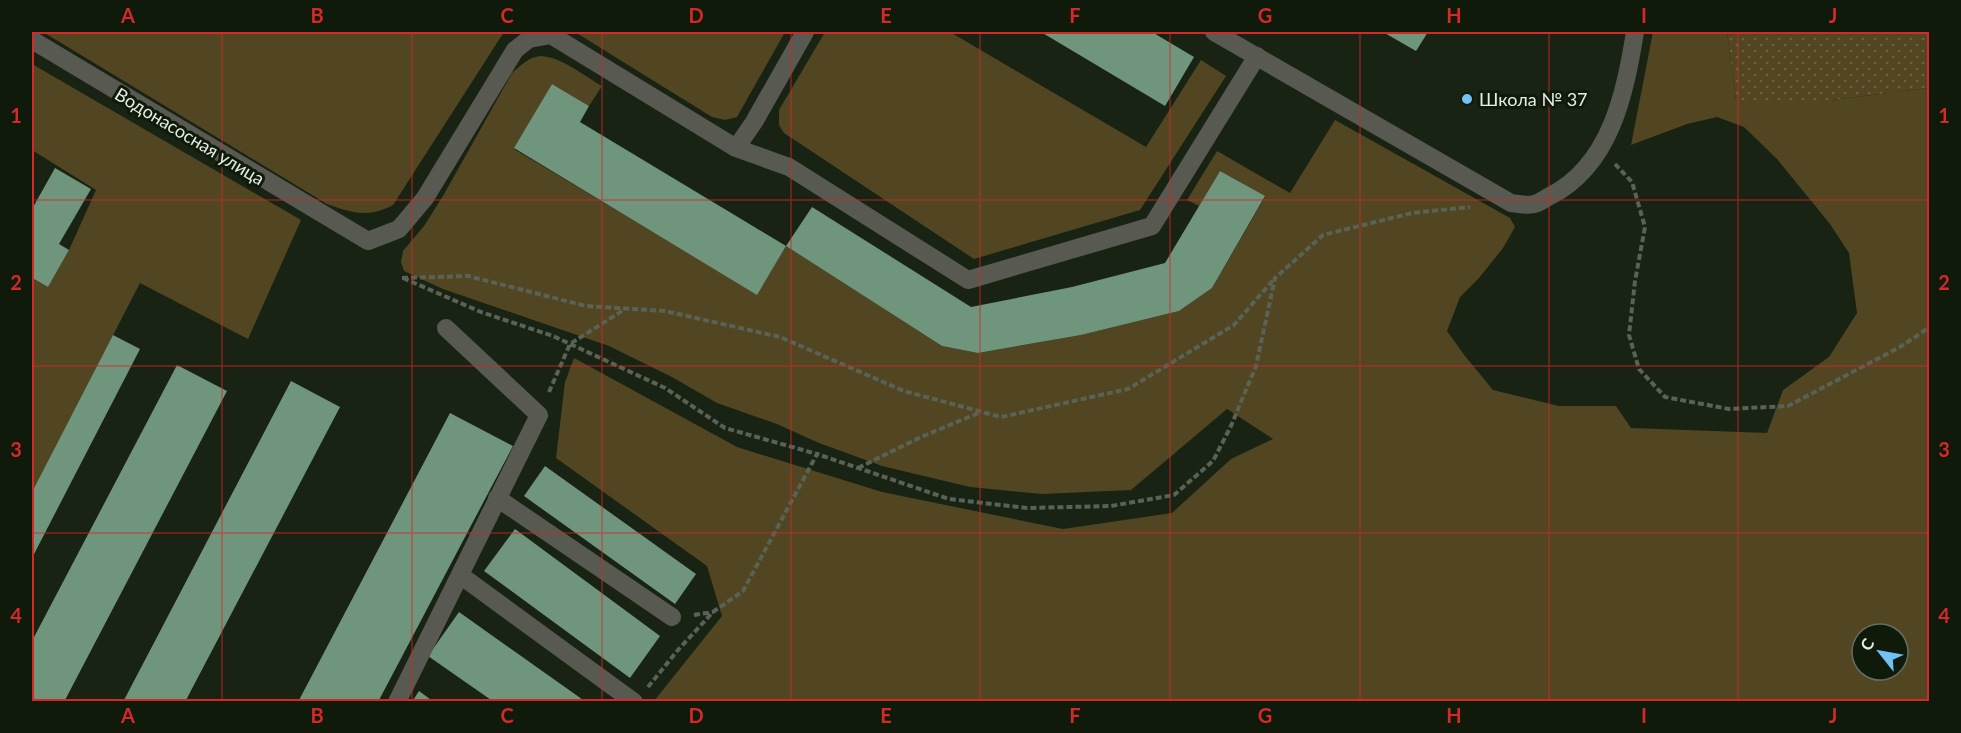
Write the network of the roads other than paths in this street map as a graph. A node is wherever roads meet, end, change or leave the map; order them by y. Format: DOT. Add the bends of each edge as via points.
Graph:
graph roads {
  1 [pos="804,32"];
  2 [pos="1214,32"];
  3 [pos="1635,32"];
  4 [pos="32,40"];
  5 [pos="1257,56"];
  6 [pos="736,148"];
  7 [pos="446,328"];
  8 [pos="497,498"];
  9 [pos="460,575"];
  10 [pos="672,617"];
  11 [pos="639,697"];
  12 [pos="397,702"];
  1 -- 6 [label="street"];
  2 -- 5 [label="street"];
  3 -- 5 [label="street" via="1617,113 1600,149 1584,173 1533,204 1511,203"];
  4 -- 6 [label="street, Водонасосная улица" via="368,241 399,229 425,198 515,50 529,39 551,35"];
  5 -- 6 [label="street, Водонасосная улица" via="1152,226 968,280 789,167"];
  7 -- 8 [label="street" via="539,415"];
  8 -- 9 [label="street"];
  8 -- 10 [label="street"];
  9 -- 11 [label="street"];
  9 -- 12 [label="street"];
}
